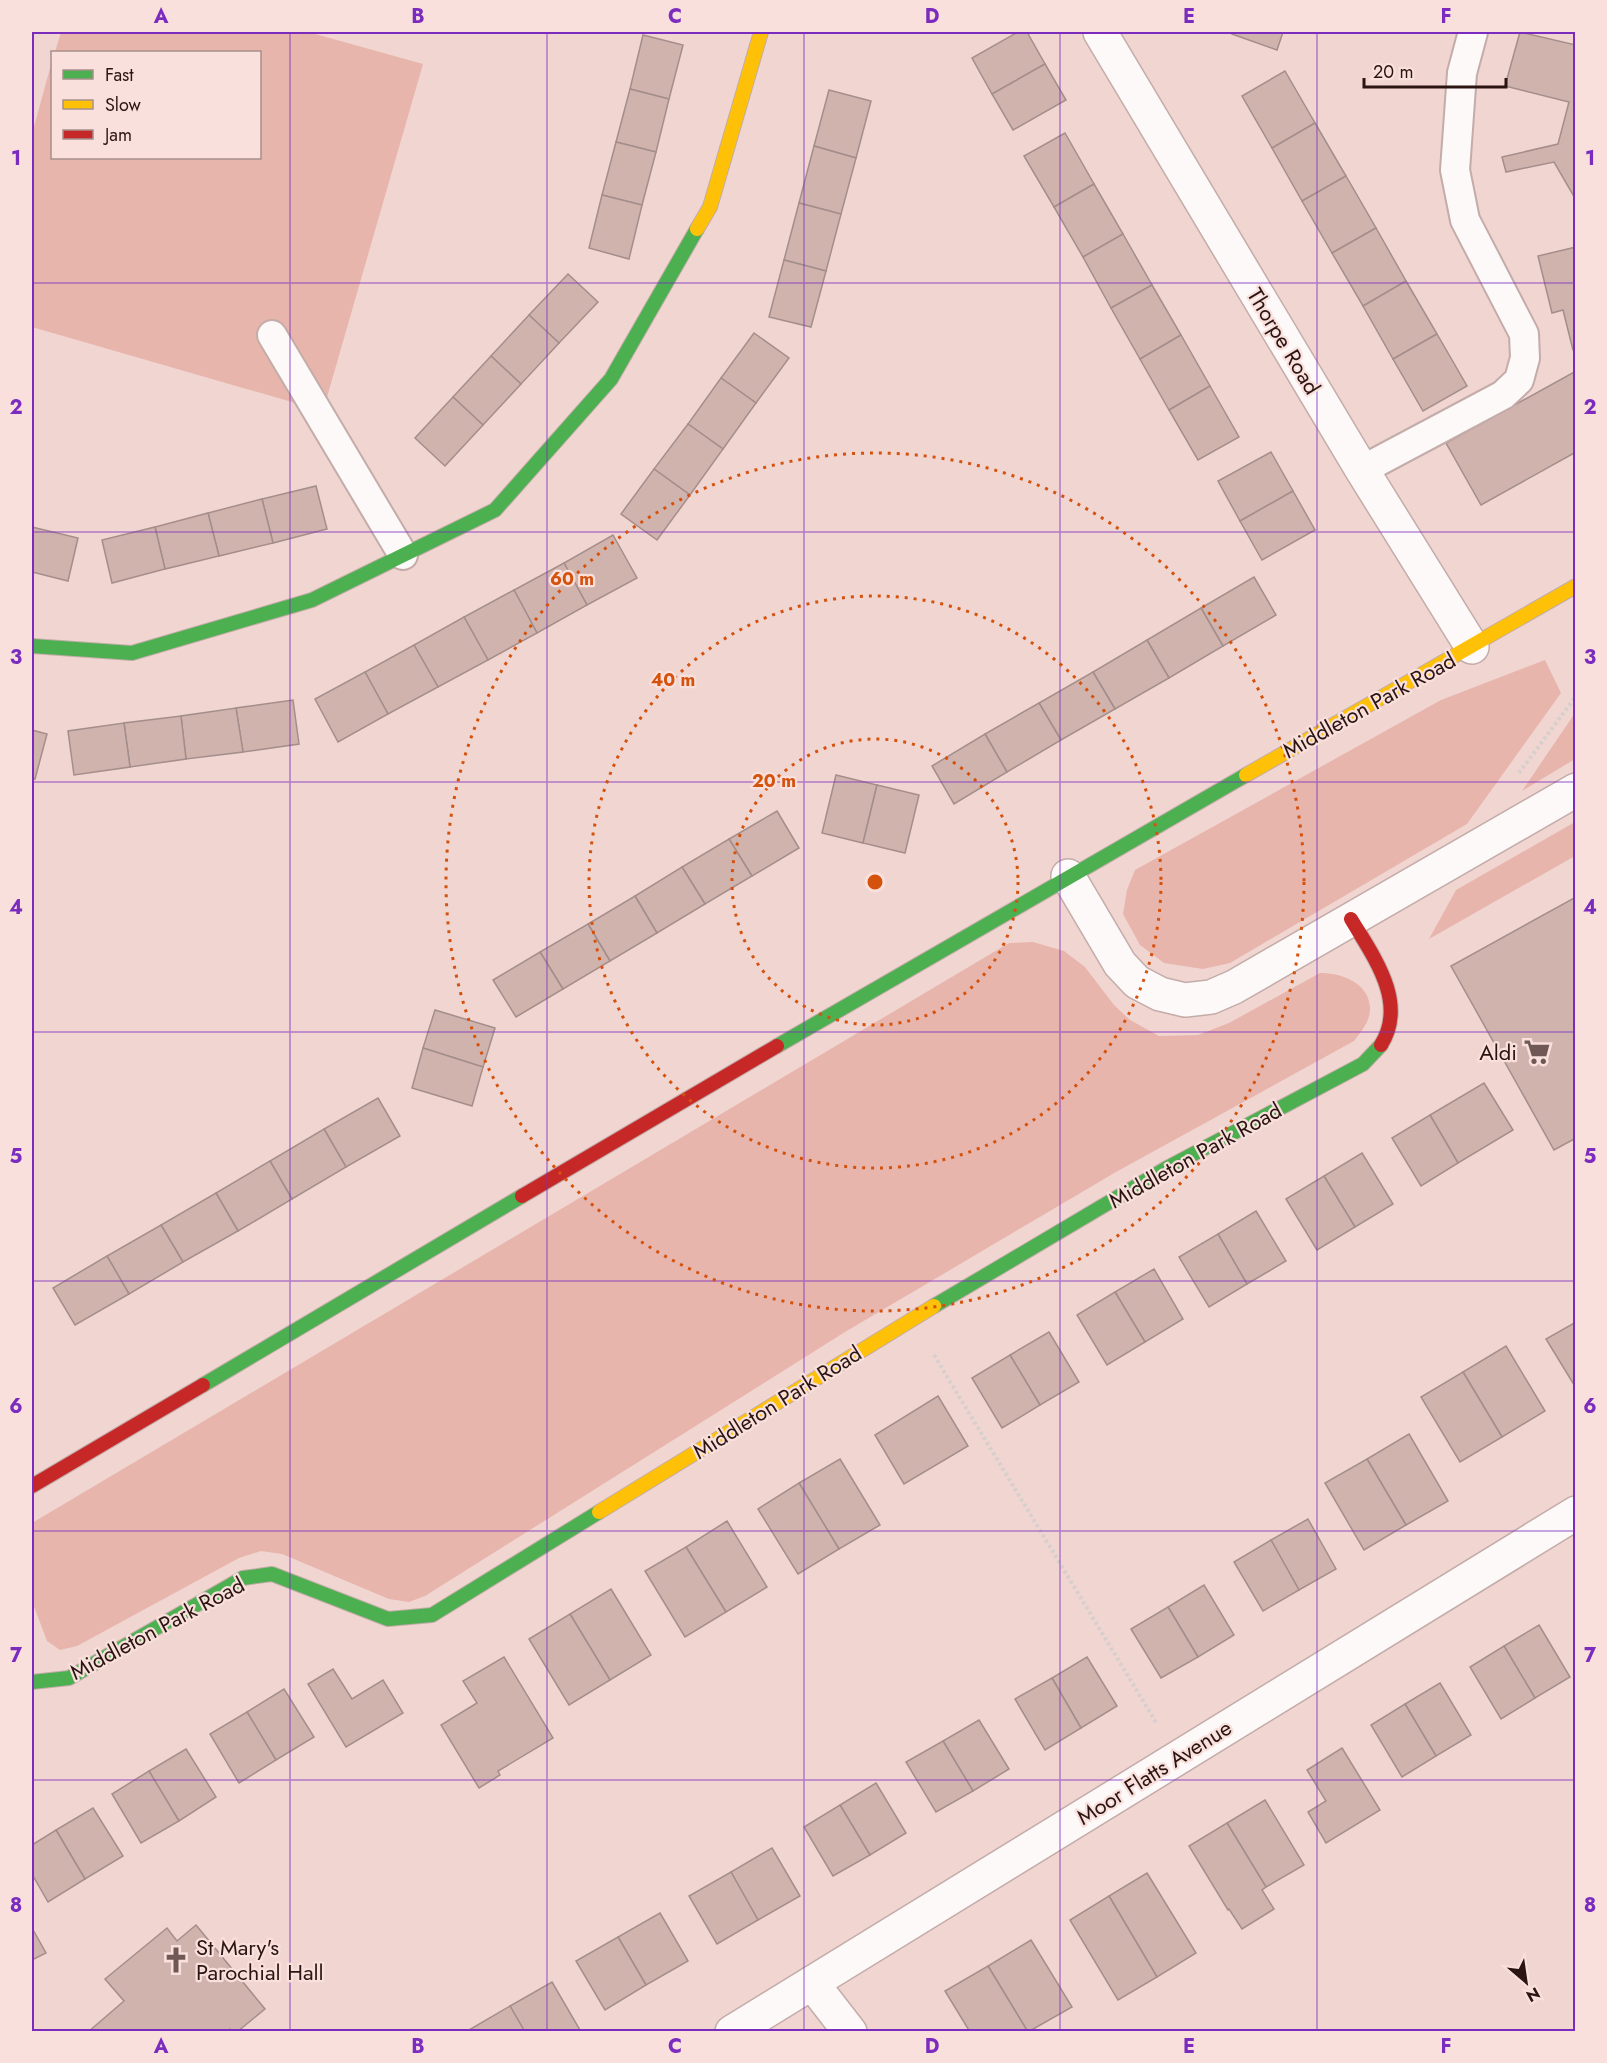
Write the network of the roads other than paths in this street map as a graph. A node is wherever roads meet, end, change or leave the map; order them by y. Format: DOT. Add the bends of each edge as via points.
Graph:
graph roads {
  1 [pos="761,32"];
  2 [pos="1100,32"];
  3 [pos="1473,32"];
  4 [pos="272,335"];
  5 [pos="1362,470"];
  6 [pos="403,555"];
  7 [pos="1575,586"];
  8 [pos="32,646"];
  9 [pos="1472,647"];
  10 [pos="1575,790"];
  11 [pos="1068,876"];
  12 [pos="1351,919"];
  13 [pos="32,1486"];
  14 [pos="1575,1513"];
  15 [pos="32,1682"];
  16 [pos="812,1983"];
  17 [pos="732,2031"];
  18 [pos="850,2031"];
  1 -- 6 [label="street" via="710,207 611,379 495,510"];
  2 -- 5 [label="street, Thorpe Road"];
  3 -- 5 [label="lane" via="1462,73 1455,170 1465,220 1524,334 1525,358 1519,380 1503,395"];
  4 -- 6 [label="lane"];
  5 -- 9 [label="street, Thorpe Road"];
  6 -- 8 [label="street" via="312,600 132,653"];
  7 -- 9 [label="street, Middleton Park Road"];
  9 -- 11 [label="street, Middleton Park Road"];
  10 -- 12 [label="street"];
  11 -- 12 [label="street" via="1120,964 1137,982 1160,994 1185,1000 1210,997 1234,987"];
  11 -- 13 [label="street, Middleton Park Road"];
  12 -- 15 [label="street, Middleton Park Road" via="1388,984 1392,1015 1384,1041 1363,1064 1167,1168 912,1319 432,1615 388,1619 272,1574 243,1578 69,1678"];
  14 -- 16 [label="street, Moor Flatts Avenue"];
  16 -- 17 [label="street, Moor Flatts Avenue"];
  16 -- 18 [label="street"];
}
